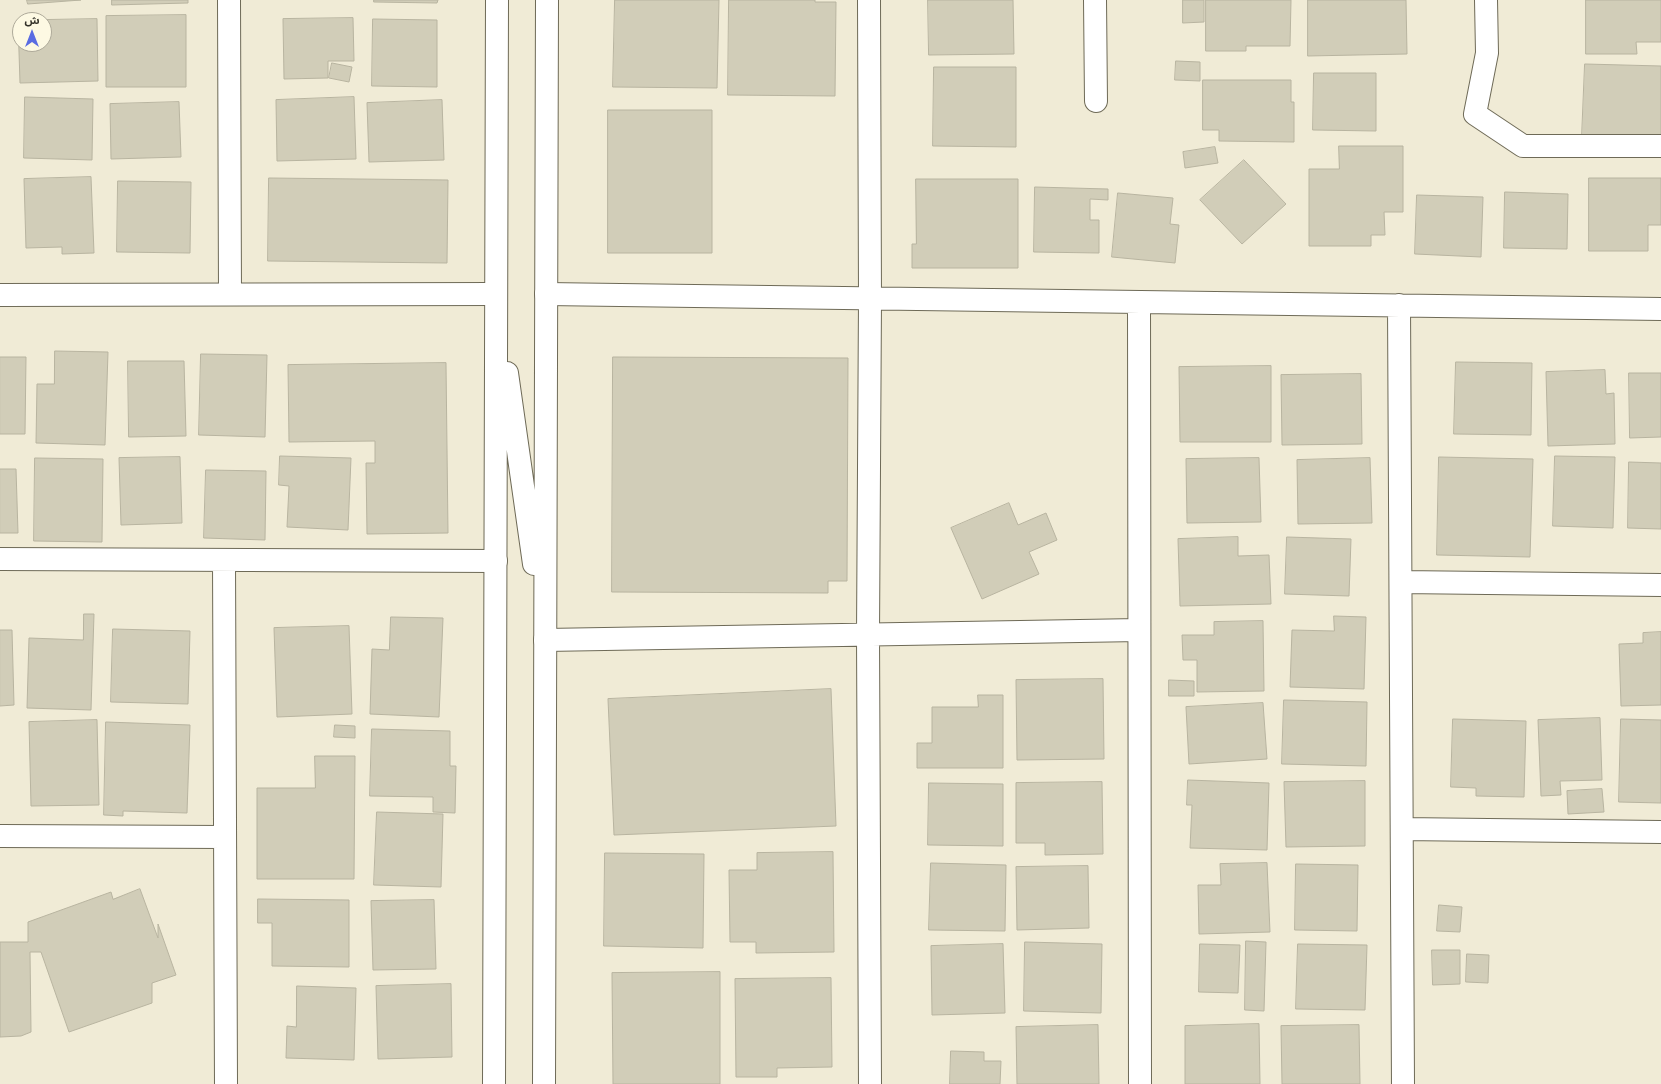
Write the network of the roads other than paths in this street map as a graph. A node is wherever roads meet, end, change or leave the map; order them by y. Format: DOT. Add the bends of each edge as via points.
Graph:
graph roads {
  1 [pos="229,0"];
  2 [pos="497,0"];
  3 [pos="546,0"];
  4 [pos="869,0"];
  5 [pos="1095,0"];
  6 [pos="1486,0"];
  7 [pos="1096,101"];
  8 [pos="1661,146"];
  9 [pos="230,294"];
  10 [pos="496,294"];
  11 [pos="546,294"];
  12 [pos="0,295"];
  13 [pos="870,299"];
  14 [pos="1139,302"];
  15 [pos="1399,305"];
  16 [pos="1661,309"];
  17 [pos="0,559"];
  18 [pos="224,560"];
  19 [pos="496,562"];
  20 [pos="1401,582"];
  21 [pos="1661,585"];
  22 [pos="1139,630"];
  23 [pos="868,635"];
  24 [pos="545,640"];
  25 [pos="1402,829"];
  26 [pos="1661,832"];
  27 [pos="0,836"];
  28 [pos="225,837"];
  29 [pos="226,1084"];
  30 [pos="494,1084"];
  31 [pos="544,1084"];
  32 [pos="870,1084"];
  33 [pos="1140,1084"];
  34 [pos="1403,1084"];
  1 -- 9 [label="street"];
  2 -- 10 [label="street"];
  3 -- 11 [label="street"];
  4 -- 13 [label="street"];
  5 -- 7 [label="street"];
  6 -- 8 [label="street" via="1487,53 1475,114 1523,146"];
  9 -- 10 [label="street"];
  9 -- 12 [label="street"];
  10 -- 19 [label="street"];
  10 -- 24 [label="street"];
  11 -- 13 [label="street"];
  11 -- 24 [label="street"];
  13 -- 14 [label="street"];
  13 -- 23 [label="street"];
  14 -- 15 [label="street"];
  14 -- 22 [label="street"];
  15 -- 16 [label="street"];
  15 -- 20 [label="street"];
  17 -- 18 [label="street"];
  18 -- 19 [label="street"];
  18 -- 28 [label="street"];
  19 -- 30 [label="street"];
  20 -- 21 [label="street"];
  20 -- 25 [label="street"];
  22 -- 23 [label="street"];
  22 -- 33 [label="street"];
  23 -- 24 [label="street"];
  23 -- 32 [label="street"];
  24 -- 31 [label="street"];
  25 -- 26 [label="street"];
  25 -- 34 [label="street"];
  27 -- 28 [label="street"];
  28 -- 29 [label="street"];
}
